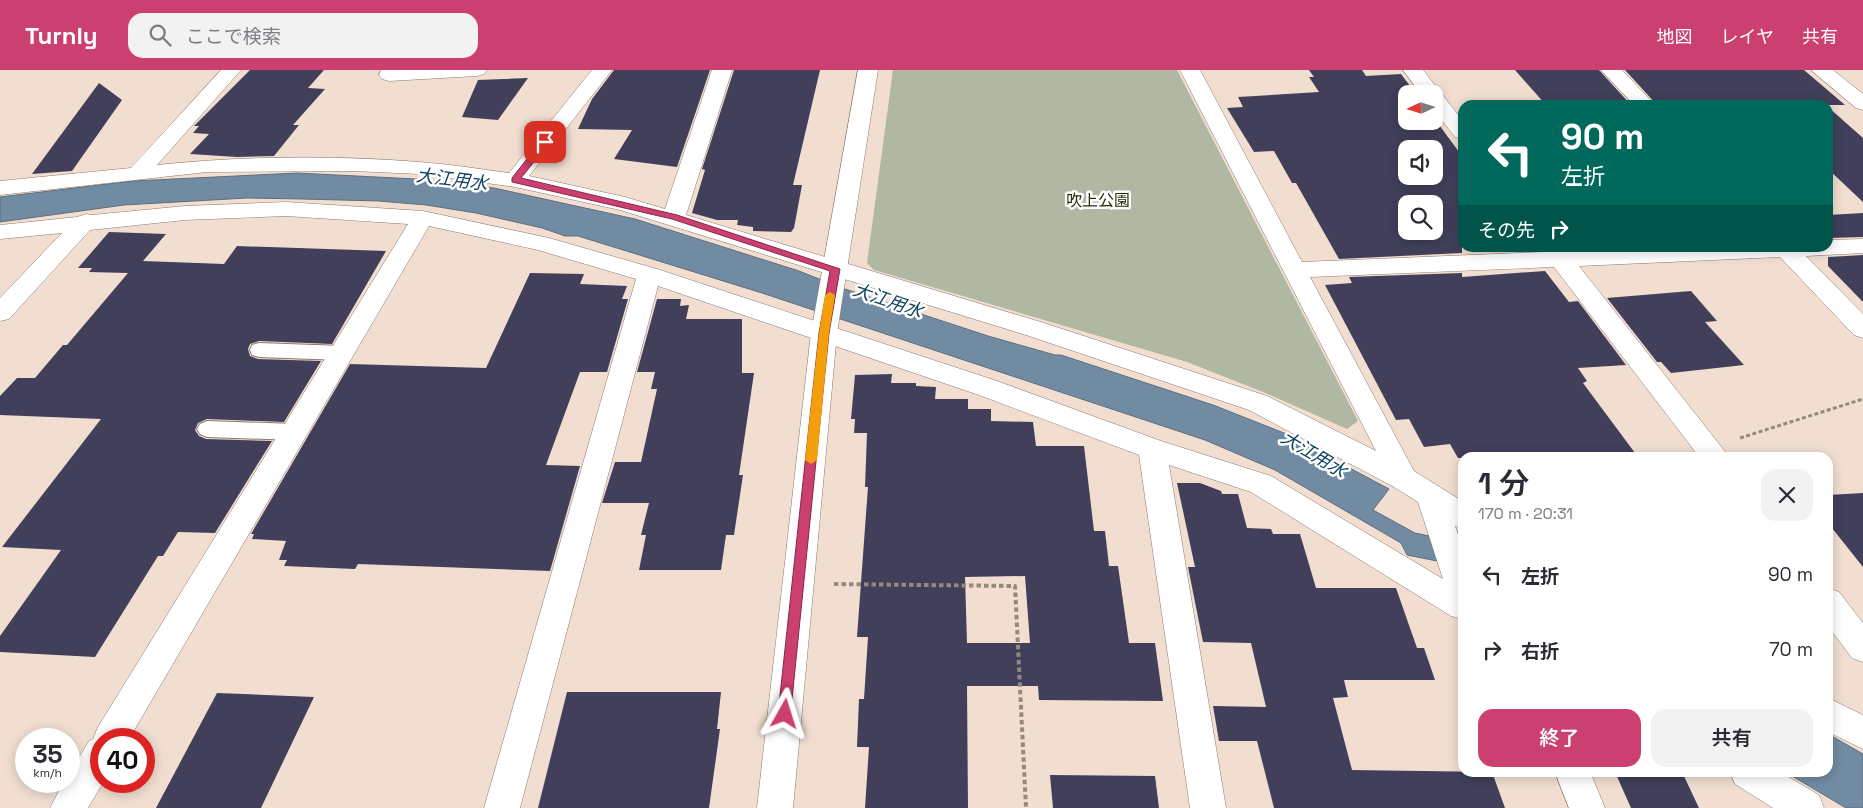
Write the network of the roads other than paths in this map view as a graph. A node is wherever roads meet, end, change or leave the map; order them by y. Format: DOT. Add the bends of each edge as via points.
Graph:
graph roads {
  1 [pos="231,70"];
  2 [pos="391,70"];
  3 [pos="477,70"];
  4 [pos="602,70"];
  5 [pos="722,70"];
  6 [pos="868,70"];
  7 [pos="1190,70"];
  8 [pos="1413,70"];
  9 [pos="1611,70"];
  10 [pos="1821,70"];
  11 [pos="1424,85"];
  12 [pos="1640,100"];
  13 [pos="1863,104"];
  14 [pos="1443,109"];
  15 [pos="1458,128"];
  16 [pos="139,172"];
  17 [pos="515,180"];
  18 [pos="0,188"];
  19 [pos="674,217"];
  20 [pos="423,218"];
  21 [pos="86,221"];
  22 [pos="0,232"];
  23 [pos="1863,246"];
  24 [pos="1833,247"];
  25 [pos="1602,252"];
  26 [pos="1788,252"];
  27 [pos="1557,253"];
  28 [pos="1294,270"];
  29 [pos="835,271"];
  30 [pos="649,275"];
  31 [pos="0,313"];
  32 [pos="825,329"];
  33 [pos="1863,329"];
  34 [pos="259,350"];
  35 [pos="342,353"];
  36 [pos="207,429"];
  37 [pos="295,432"];
  38 [pos="1152,449"];
  39 [pos="1711,452"];
  40 [pos="1404,479"];
  41 [pos="1443,510"];
  42 [pos="1458,572"];
  43 [pos="1458,604"];
  44 [pos="1833,609"];
  45 [pos="1863,648"];
  46 [pos="1833,717"];
  47 [pos="117,728"];
  48 [pos="1863,733"];
  49 [pos="90,772"];
  50 [pos="1574,777"];
  51 [pos="1755,777"];
  52 [pos="68,808"];
  53 [pos="502,808"];
  54 [pos="775,808"];
  55 [pos="1208,808"];
  56 [pos="1586,808"];
  57 [pos="1806,808"];
  1 -- 16 [label="street"];
  2 -- 3 [label="street" via="389,74"];
  4 -- 17 [label="street"];
  5 -- 19 [label="street"];
  6 -- 29 [label="street"];
  7 -- 28 [label="street"];
  8 -- 11 [label="street"];
  9 -- 12 [label="street"];
  10 -- 13 [label="street"];
  14 -- 15 [label="street"];
  16 -- 17 [label="street" via="207,166 352,165 420,168"];
  16 -- 18 [label="street"];
  17 -- 19 [label="street"];
  19 -- 29 [label="street"];
  20 -- 21 [label="street" via="286,209"];
  20 -- 30 [label="street" via="541,243"];
  20 -- 35 [label="street"];
  21 -- 22 [label="street"];
  21 -- 31 [label="street"];
  23 -- 24 [label="street"];
  25 -- 27 [label="street"];
  26 -- 33 [label="street"];
  27 -- 28 [label="street"];
  27 -- 39 [label="street"];
  28 -- 40 [label="street"];
  29 -- 32 [label="street"];
  29 -- 40 [label="street" via="1035,329 1258,403"];
  30 -- 32 [label="street"];
  30 -- 53 [label="street"];
  32 -- 38 [label="street"];
  32 -- 54 [label="street"];
  34 -- 35 [label="lane"];
  35 -- 37 [label="street"];
  36 -- 37 [label="lane"];
  37 -- 47 [label="street"];
  38 -- 43 [label="street" via="1262,484"];
  38 -- 55 [label="street"];
  40 -- 41 [label="street"];
  41 -- 42 [label="street"];
  44 -- 45 [label="street"];
  46 -- 48 [label="street"];
  49 -- 52 [label="street"];
  50 -- 56 [label="street"];
  51 -- 57 [label="street"];
}
